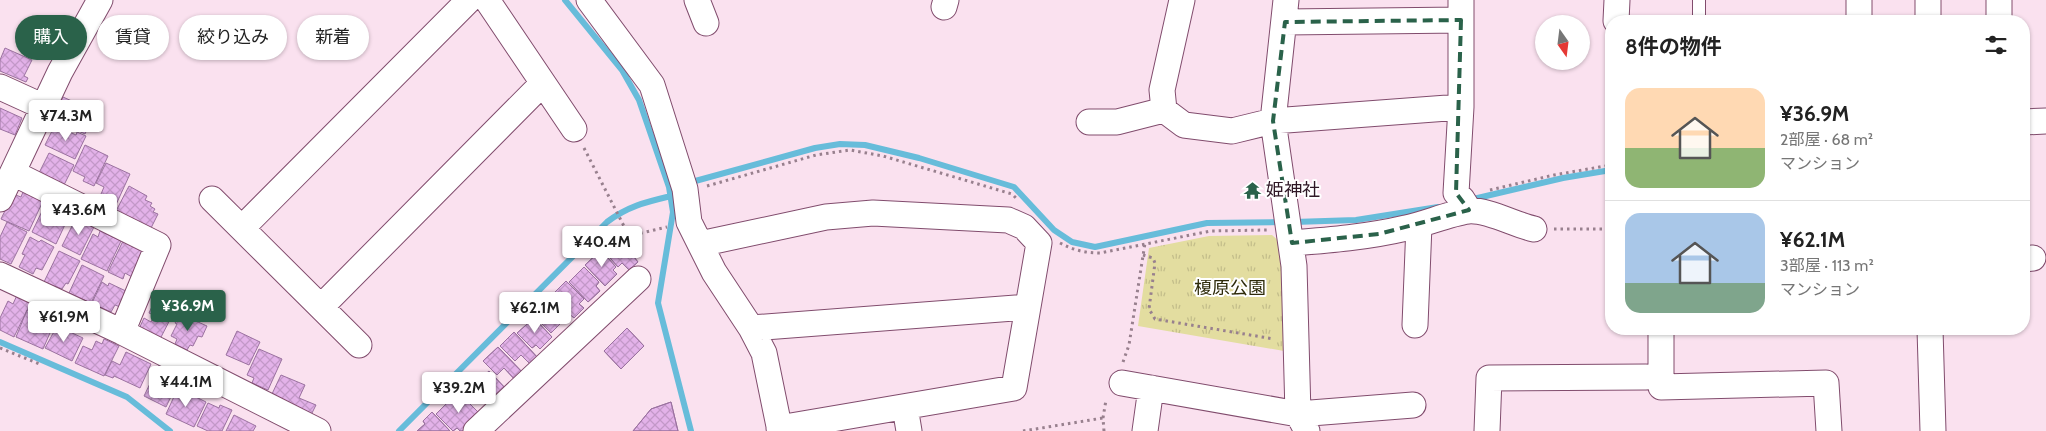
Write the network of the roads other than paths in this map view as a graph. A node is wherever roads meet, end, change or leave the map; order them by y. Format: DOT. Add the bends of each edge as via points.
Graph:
graph roads {
  1 [pos="100,0"];
  2 [pos="469,0"];
  3 [pos="487,0"];
  4 [pos="698,0"];
  5 [pos="1182,0"];
  6 [pos="1617,0"];
  7 [pos="1699,0"];
  8 [pos="1860,0"];
  9 [pos="1928,0"];
  10 [pos="1999,0"];
  11 [pos="591,1"];
  12 [pos="1461,10"];
  13 [pos="1286,11"];
  14 [pos="1616,15"];
  15 [pos="1699,15"];
  16 [pos="1859,15"];
  17 [pos="1928,15"];
  18 [pos="1999,15"];
  19 [pos="706,23"];
  20 [pos="543,84"];
  21 [pos="0,87"];
  22 [pos="44,107"];
  23 [pos="1461,107"];
  24 [pos="1164,110"];
  25 [pos="2046,121"];
  26 [pos="1090,122"];
  27 [pos="1273,122"];
  28 [pos="2030,122"];
  29 [pos="574,129"];
  30 [pos="13,173"];
  31 [pos="0,199"];
  32 [pos="212,199"];
  33 [pos="1465,203"];
  34 [pos="1419,226"];
  35 [pos="242,228"];
  36 [pos="1290,228"];
  37 [pos="1534,229"];
  38 [pos="700,244"];
  39 [pos="0,275"];
  40 [pos="638,279"];
  41 [pos="321,307"];
  42 [pos="1028,307"];
  43 [pos="1415,325"];
  44 [pos="751,328"];
  45 [pos="122,332"];
  46 [pos="1661,335"];
  47 [pos="1930,335"];
  48 [pos="358,345"];
  49 [pos="1646,377"];
  50 [pos="1117,381"];
  51 [pos="1151,388"];
  52 [pos="1413,405"];
  53 [pos="905,407"];
  54 [pos="1302,422"];
  55 [pos="779,429"];
  56 [pos="318,431"];
  57 [pos="476,431"];
  58 [pos="909,431"];
  59 [pos="1145,431"];
  60 [pos="1487,431"];
  61 [pos="1829,431"];
  62 [pos="1933,431"];
  1 -- 22 [label="street"];
  2 -- 35 [label="street"];
  3 -- 20 [label="street"];
  4 -- 19 [label="street"];
  5 -- 24 [label="street" via="1162,90"];
  6 -- 14 [label="street"];
  7 -- 15 [label="lane"];
  8 -- 16 [label="street"];
  9 -- 17 [label="street"];
  10 -- 18 [label="street"];
  11 -- 38 [label="street" via="652,85 684,183 689,222"];
  12 -- 13 [label="street"];
  12 -- 23 [label="street"];
  13 -- 27 [label="street"];
  20 -- 29 [label="street"];
  20 -- 41 [label="street"];
  21 -- 22 [label="street"];
  22 -- 30 [label="street"];
  23 -- 27 [label="street"];
  23 -- 33 [label="street" via="1456,193"];
  24 -- 26 [label="street" via="1117,122"];
  24 -- 27 [label="street" via="1184,125 1232,131"];
  25 -- 28 [label="street"];
  27 -- 36 [label="street"];
  30 -- 31 [label="street"];
  30 -- 45 [label="street" via="158,245"];
  32 -- 35 [label="street"];
  33 -- 34 [label="street"];
  33 -- 37 [label="street"];
  34 -- 36 [label="street" via="1379,234"];
  34 -- 43 [label="street"];
  35 -- 41 [label="street"];
  36 -- 54 [label="street"];
  38 -- 42 [label="street" via="826,217 864,214 1008,220 1024,227 1039,243"];
  38 -- 44 [label="street" via="714,272"];
  39 -- 45 [label="street"];
  40 -- 57 [label="street"];
  41 -- 48 [label="street"];
  42 -- 44 [label="street"];
  42 -- 53 [label="street" via="1014,388"];
  44 -- 55 [label="street" via="764,353"];
  45 -- 56 [label="street"];
  46 -- 61 [label="street" via="1661,387 1826,383"];
  47 -- 62 [label="street"];
  49 -- 60 [label="street" via="1489,378"];
  50 -- 51 [label="street"];
  51 -- 54 [label="street"];
  51 -- 59 [label="street"];
  52 -- 54 [label="street"];
  53 -- 55 [label="street"];
  53 -- 58 [label="street"];
}
